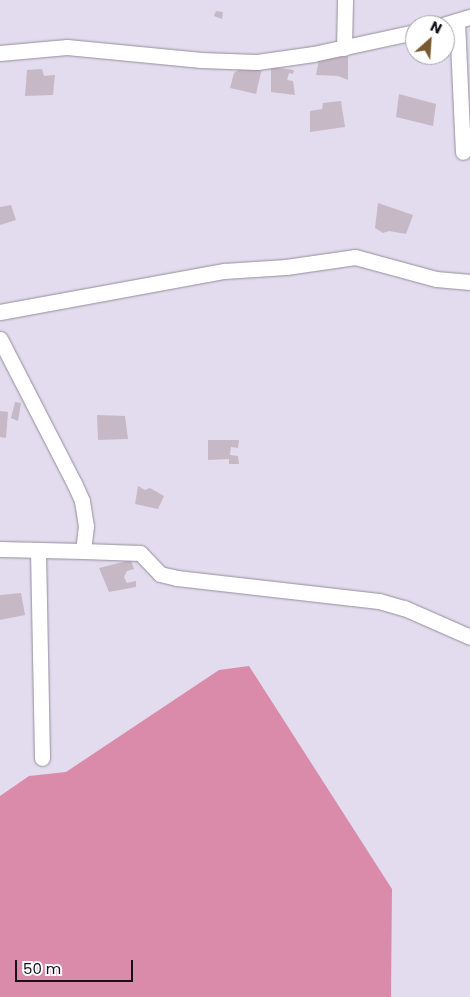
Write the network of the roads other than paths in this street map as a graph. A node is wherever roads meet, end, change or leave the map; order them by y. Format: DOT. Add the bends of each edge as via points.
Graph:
graph roads {
  1 [pos="346,0"];
  2 [pos="457,21"];
  3 [pos="405,34"];
  4 [pos="344,48"];
  5 [pos="0,53"];
  6 [pos="463,152"];
  7 [pos="470,282"];
  8 [pos="0,312"];
  9 [pos="0,339"];
  10 [pos="0,549"];
  11 [pos="38,550"];
  12 [pos="83,551"];
  13 [pos="470,637"];
  14 [pos="42,758"];
  1 -- 4 [label="street"];
  2 -- 6 [label="street"];
  3 -- 4 [label="street"];
  4 -- 5 [label="street" via="240,62 67,47"];
  7 -- 8 [label="street" via="436,279 367,258 345,258 286,268 224,271"];
  9 -- 12 [label="street" via="82,501 86,526"];
  10 -- 11 [label="street"];
  11 -- 12 [label="street"];
  11 -- 14 [label="street"];
  12 -- 13 [label="street" via="140,553 160,574 176,578 378,601 404,608"];
}
